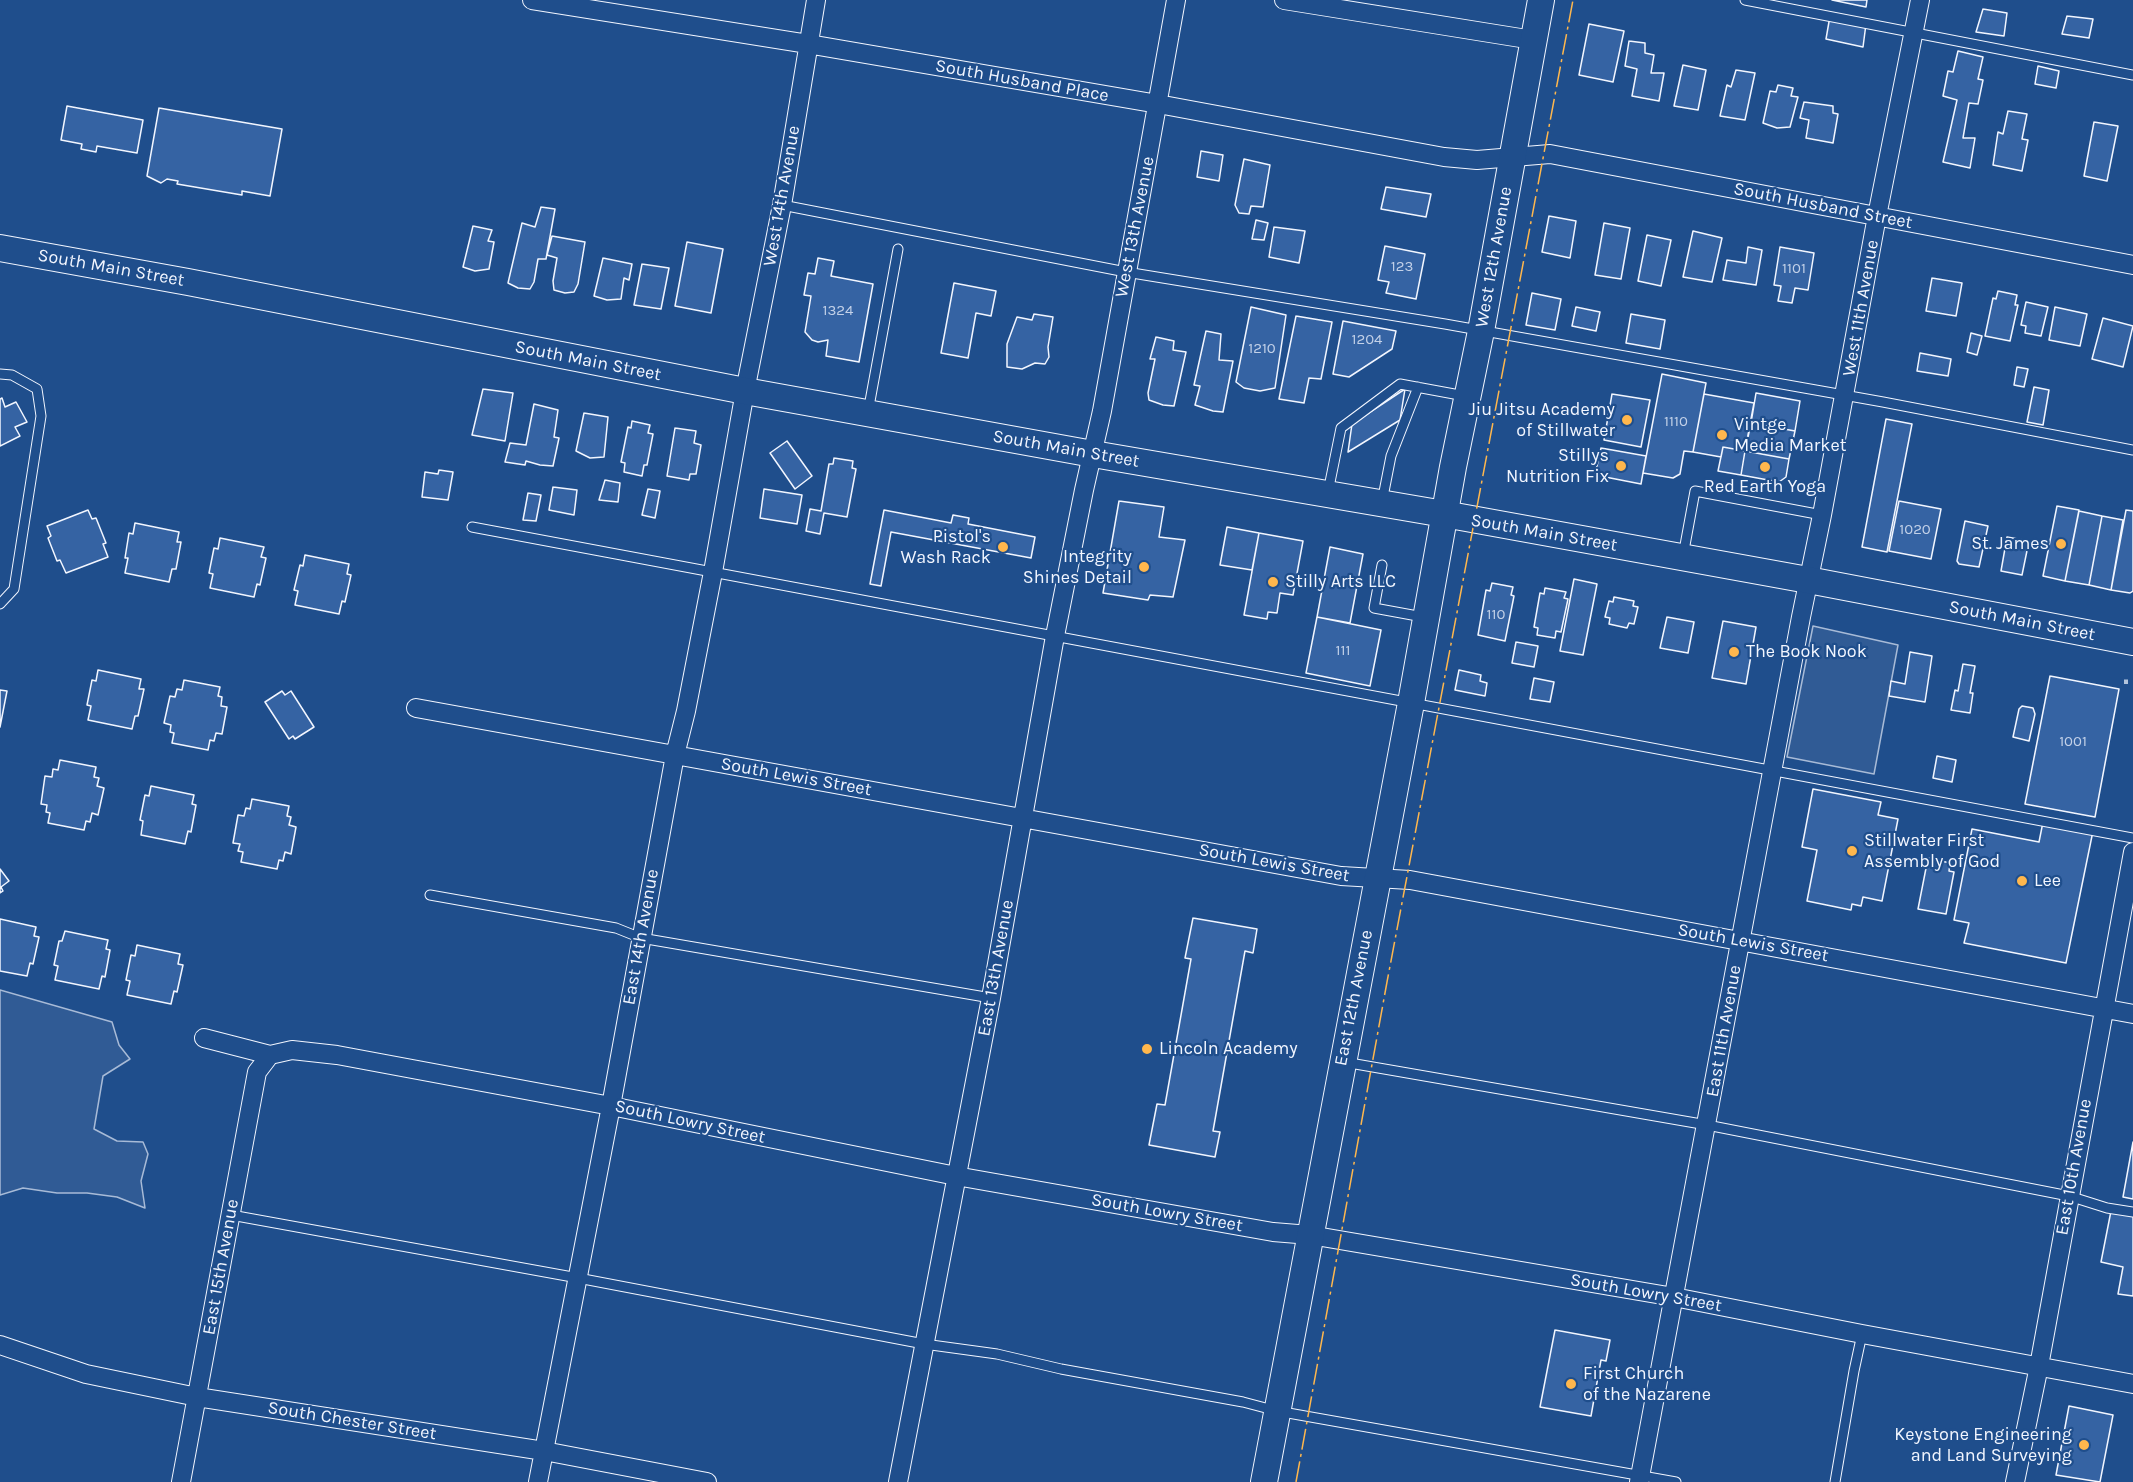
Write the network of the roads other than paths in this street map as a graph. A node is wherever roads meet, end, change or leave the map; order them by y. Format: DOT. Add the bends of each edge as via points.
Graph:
graph roads {
  1 [pos="532,0"];
  2 [pos="816,0"];
  3 [pos="1176,0"];
  4 [pos="1284,0"];
  5 [pos="1541,0"];
  6 [pos="1744,0"];
  7 [pos="1920,0"];
  8 [pos="1914,32"];
  9 [pos="1533,40"];
  10 [pos="808,44"];
  11 [pos="2133,75"];
  12 [pos="1158,104"];
  13 [pos="1512,158"];
  14 [pos="782,205"];
  15 [pos="1877,216"];
  16 [pos="0,248"];
  17 [pos="898,249"];
  18 [pos="2133,265"];
  19 [pos="1126,272"];
  20 [pos="1481,330"];
  21 [pos="0,374"];
  22 [pos="1418,387"];
  23 [pos="745,392"];
  24 [pos="1845,395"];
  25 [pos="1467,397"];
  26 [pos="868,413"];
  27 [pos="2133,450"];
  28 [pos="1093,454"];
  29 [pos="1327,495"];
  30 [pos="1382,504"];
  31 [pos="1444,514"];
  32 [pos="1822,515"];
  33 [pos="472,527"];
  34 [pos="1683,558"];
  35 [pos="1382,565"];
  36 [pos="713,572"];
  37 [pos="1809,580"];
  38 [pos="0,603"];
  39 [pos="1425,618"];
  40 [pos="1055,636"];
  41 [pos="2133,642"];
  42 [pos="1411,703"];
  43 [pos="416,708"];
  44 [pos="675,755"];
  45 [pos="1773,770"];
  46 [pos="1023,819"];
  47 [pos="2133,838"];
  48 [pos="2133,852"];
  49 [pos="1377,878"];
  50 [pos="430,895"];
  51 [pos="641,938"];
  52 [pos="1740,941"];
  53 [pos="992,998"];
  54 [pos="2104,1008"];
  55 [pos="2133,1014"];
  56 [pos="204,1038"];
  57 [pos="270,1055"];
  58 [pos="1342,1061"];
  59 [pos="611,1106"];
  60 [pos="1707,1125"];
  61 [pos="956,1176"];
  62 [pos="2069,1196"];
  63 [pos="2133,1212"];
  64 [pos="231,1215"];
  65 [pos="1310,1235"];
  66 [pos="578,1278"];
  67 [pos="1674,1297"];
  68 [pos="1862,1334"];
  69 [pos="924,1344"];
  70 [pos="0,1345"];
  71 [pos="2038,1366"];
  72 [pos="2133,1384"];
  73 [pos="197,1397"];
  74 [pos="1277,1411"];
  75 [pos="544,1452"];
  76 [pos="1640,1479"];
  77 [pos="182,1482"];
  78 [pos="538,1482"];
  79 [pos="707,1482"];
  80 [pos="897,1482"];
  81 [pos="1264,1482"];
  82 [pos="1676,1482"];
  83 [pos="1835,1482"];
  84 [pos="2015,1482"];
  1 -- 10 [label="street, South Husband Place"];
  2 -- 10 [label="street, West 14th Avenue"];
  3 -- 12 [label="street, West 13th Avenue"];
  4 -- 9 [label="street"];
  5 -- 9 [label="main road, West 12th Avenue"];
  6 -- 8 [label="lane"];
  7 -- 8 [label="street, West 11th Avenue"];
  8 -- 11 [label="lane"];
  8 -- 15 [label="street, West 11th Avenue"];
  9 -- 13 [label="main road, West 12th Avenue"];
  10 -- 12 [label="street, South Husband Place"];
  10 -- 14 [label="street, West 14th Avenue"];
  12 -- 13 [label="street, South Husband Place" via="1444,157"];
  12 -- 19 [label="street, West 13th Avenue"];
  13 -- 15 [label="street, South Husband Street" via="1550,154"];
  13 -- 20 [label="main road, West 12th Avenue"];
  14 -- 19 [label="lane"];
  14 -- 23 [label="street, West 14th Avenue"];
  15 -- 18 [label="street, South Husband Street"];
  15 -- 24 [label="street, West 11th Avenue"];
  16 -- 23 [label="main road, South Main Street"];
  17 -- 26 [label="lane"];
  19 -- 20 [label="lane"];
  19 -- 28 [label="street, West 13th Avenue"];
  20 -- 24 [label="lane"];
  20 -- 25 [label="main road, West 12th Avenue"];
  21 -- 38 [label="lane" via="12,375 37,389 41,416 14,589"];
  22 -- 25 [label="lane"];
  22 -- 29 [label="lane" via="1400,384 1341,428"];
  22 -- 30 [label="lane" via="1391,456"];
  23 -- 26 [label="main road, South Main Street"];
  23 -- 36 [label="street, East 14th Avenue"];
  24 -- 27 [label="lane"];
  24 -- 32 [label="street, West 11th Avenue"];
  25 -- 31 [label="main road, West 12th Avenue"];
  26 -- 28 [label="main road, South Main Street"];
  28 -- 29 [label="main road, South Main Street"];
  28 -- 40 [label="street, East 13th Avenue"];
  29 -- 30 [label="main road, South Main Street"];
  30 -- 31 [label="main road, South Main Street"];
  31 -- 34 [label="main road, South Main Street"];
  31 -- 39 [label="main road, East 12th Avenue"];
  32 -- 34 [label="lane" via="1695,491"];
  32 -- 37 [label="street, West 11th Avenue"];
  33 -- 36 [label="lane"];
  34 -- 37 [label="main road, South Main Street"];
  35 -- 39 [label="lane" via="1374,608"];
  36 -- 40 [label="lane"];
  36 -- 44 [label="street, East 14th Avenue"];
  37 -- 41 [label="main road, South Main Street"];
  37 -- 45 [label="street, East 11th Avenue"];
  39 -- 42 [label="main road, East 12th Avenue"];
  40 -- 42 [label="lane"];
  40 -- 46 [label="street, East 13th Avenue"];
  42 -- 45 [label="lane"];
  42 -- 49 [label="main road, East 12th Avenue"];
  43 -- 44 [label="street, South Lewis Street"];
  44 -- 46 [label="street, South Lewis Street"];
  44 -- 51 [label="street, East 14th Avenue"];
  45 -- 47 [label="lane"];
  45 -- 52 [label="street, East 11th Avenue"];
  46 -- 49 [label="street, South Lewis Street" via="1341,876"];
  46 -- 53 [label="street, East 13th Avenue"];
  48 -- 54 [label="street, East 10th Avenue"];
  49 -- 52 [label="street, South Lewis Street" via="1410,880"];
  49 -- 58 [label="main road, East 12th Avenue"];
  50 -- 51 [label="lane" via="616,928"];
  51 -- 53 [label="lane"];
  51 -- 59 [label="street, East 14th Avenue"];
  52 -- 54 [label="street, South Lewis Street"];
  52 -- 60 [label="street, East 11th Avenue"];
  53 -- 61 [label="street, East 13th Avenue"];
  54 -- 55 [label="street, South Lewis Street"];
  54 -- 62 [label="street, East 10th Avenue"];
  56 -- 57 [label="street, South Lowry Street"];
  57 -- 59 [label="street, South Lowry Street" via="292,1050 337,1055"];
  57 -- 64 [label="street, East 15th Avenue" via="257,1072"];
  58 -- 60 [label="lane"];
  58 -- 65 [label="main road, East 12th Avenue"];
  59 -- 61 [label="street, South Lowry Street"];
  59 -- 66 [label="street, East 14th Avenue"];
  60 -- 62 [label="lane"];
  60 -- 67 [label="street, East 11th Avenue"];
  61 -- 65 [label="street, South Lowry Street"];
  61 -- 69 [label="street, East 13th Avenue"];
  62 -- 63 [label="lane"];
  62 -- 71 [label="street, East 10th Avenue"];
  64 -- 66 [label="lane"];
  64 -- 73 [label="street, East 15th Avenue"];
  65 -- 67 [label="street, South Lowry Street"];
  65 -- 74 [label="main road, East 12th Avenue"];
  66 -- 69 [label="lane"];
  66 -- 75 [label="street, East 14th Avenue"];
  67 -- 68 [label="street, South Lowry Street"];
  67 -- 76 [label="street, East 11th Avenue"];
  68 -- 71 [label="street, South Lowry Street"];
  68 -- 83 [label="lane"];
  69 -- 74 [label="lane" via="997,1354"];
  69 -- 80 [label="street, East 13th Avenue"];
  70 -- 73 [label="street, South Chester Street" via="86,1374"];
  71 -- 72 [label="street, South Lowry Street"];
  71 -- 84 [label="street, East 10th Avenue"];
  73 -- 75 [label="street, South Chester Street"];
  73 -- 77 [label="street, East 15th Avenue"];
  74 -- 76 [label="lane"];
  74 -- 81 [label="main road, East 12th Avenue"];
  75 -- 78 [label="street, East 14th Avenue"];
  75 -- 79 [label="street, South Chester Street"];
  76 -- 82 [label="lane"];
}
